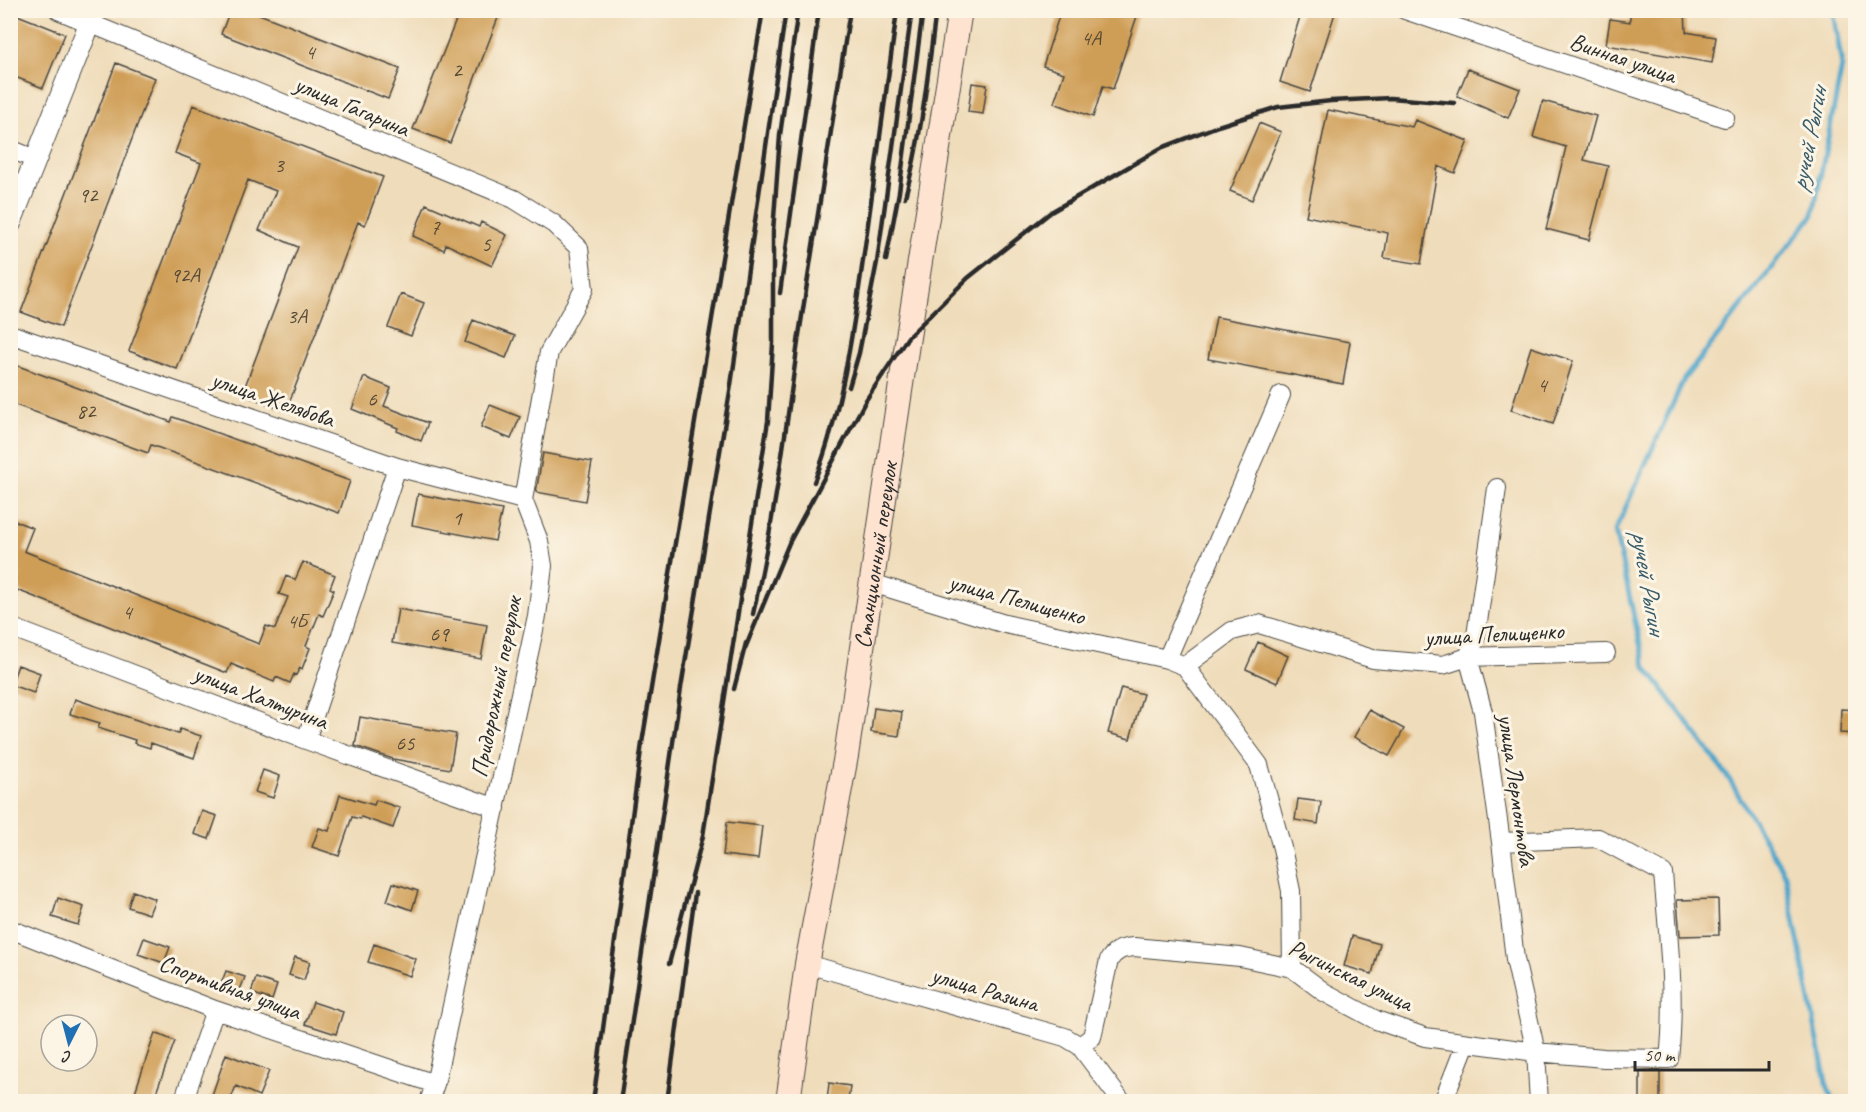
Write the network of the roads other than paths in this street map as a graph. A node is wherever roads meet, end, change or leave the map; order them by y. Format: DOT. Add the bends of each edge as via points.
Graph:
graph roads {
  1 [pos="58,10"];
  2 [pos="960,10"];
  3 [pos="1405,10"];
  4 [pos="93,17"];
  5 [pos="1725,118"];
  6 [pos="10,149"];
  7 [pos="35,159"];
  8 [pos="10,224"];
  9 [pos="10,334"];
  10 [pos="1281,394"];
  11 [pos="398,467"];
  12 [pos="1497,488"];
  13 [pos="523,500"];
  14 [pos="872,583"];
  15 [pos="10,627"];
  16 [pos="1606,653"];
  17 [pos="1468,657"];
  18 [pos="1167,659"];
  19 [pos="1185,666"];
  20 [pos="306,740"];
  21 [pos="496,808"];
  22 [pos="1501,842"];
  23 [pos="10,929"];
  24 [pos="807,964"];
  25 [pos="1292,968"];
  26 [pos="215,1010"];
  27 [pos="1466,1043"];
  28 [pos="1080,1046"];
  29 [pos="1536,1052"];
  30 [pos="435,1084"];
  31 [pos="183,1101"];
  32 [pos="429,1101"];
  33 [pos="788,1101"];
  34 [pos="1122,1101"];
  35 [pos="1443,1101"];
  36 [pos="1539,1101"];
  1 -- 4 [label="street, улица Гагарина"];
  2 -- 14 [label="main road, Станционный переулок"];
  3 -- 5 [label="street, Винная улица"];
  4 -- 7 [label="street"];
  4 -- 13 [label="street, улица Гагарина" via="514,198 554,224 579,248 584,289 549,352"];
  6 -- 7 [label="street"];
  7 -- 8 [label="street"];
  9 -- 11 [label="street, улица Желябова"];
  10 -- 18 [label="street"];
  11 -- 13 [label="street, улица Желябова"];
  11 -- 20 [label="street"];
  12 -- 17 [label="street" via="1476,636"];
  13 -- 21 [label="street, Придорожный переулок" via="543,566 537,616"];
  14 -- 18 [label="street, улица Пелищенко" via="1005,624"];
  14 -- 24 [label="main road, Станционный переулок" via="846,756"];
  15 -- 20 [label="street, улица Халтурина"];
  16 -- 17 [label="street, улица Пелищенко"];
  17 -- 19 [label="street, улица Пелищенко" via="1443,665 1372,659 1259,624 1232,631"];
  17 -- 22 [label="street, улица Лермонтова" via="1483,712"];
  18 -- 19 [label="street, улица Пелищенко"];
  19 -- 25 [label="street" via="1259,765 1291,891"];
  20 -- 21 [label="street, улица Халтурина"];
  21 -- 30 [label="street, Придорожный переулок"];
  22 -- 29 [label="street, улица Лермонтова" via="1515,959"];
  22 -- 29 [label="street, Рыгинская улица" via="1598,838 1663,873 1671,972 1670,1059"];
  23 -- 26 [label="street, Спортивная улица"];
  24 -- 28 [label="street, улица Разина" via="1065,1037"];
  24 -- 33 [label="main road, Станционный переулок"];
  25 -- 27 [label="street, Рыгинская улица" via="1324,992 1376,1020 1425,1037"];
  25 -- 28 [label="street, Рыгинская улица" via="1240,957 1121,948 1109,960 1092,1037"];
  26 -- 30 [label="street, Спортивная улица"];
  26 -- 31 [label="street"];
  27 -- 29 [label="street, Рыгинская улица"];
  27 -- 35 [label="street"];
  28 -- 34 [label="street, улица Разина"];
  29 -- 36 [label="street, улица Лермонтова"];
  30 -- 32 [label="street, Придорожный переулок"];
}
